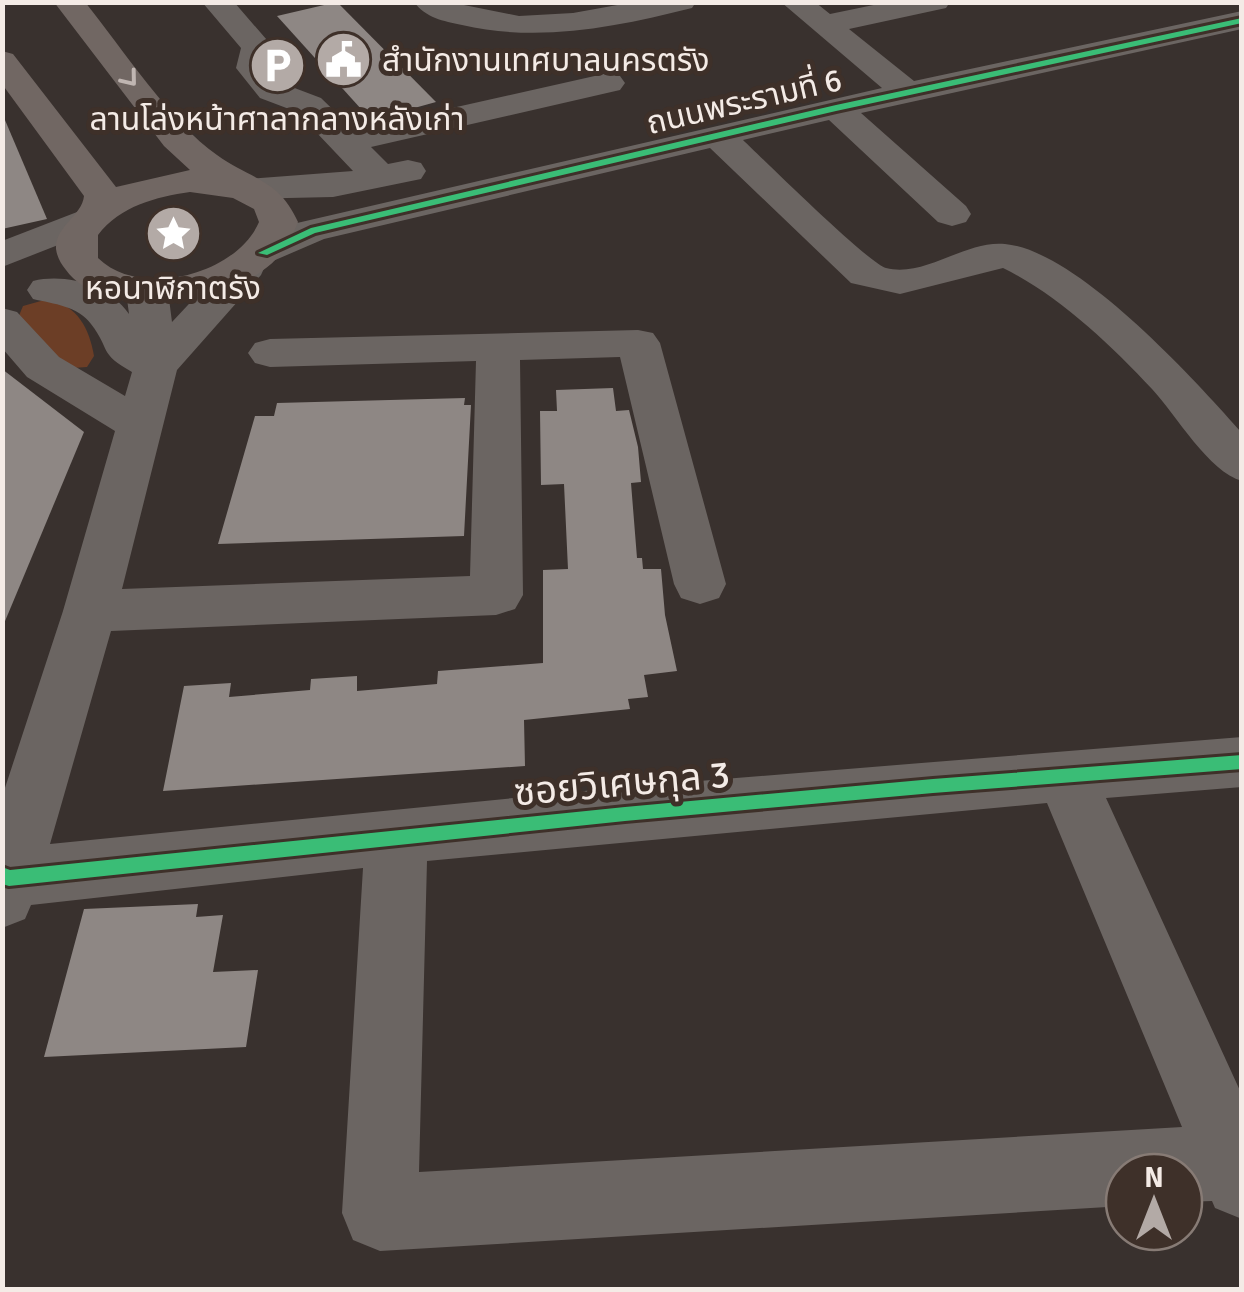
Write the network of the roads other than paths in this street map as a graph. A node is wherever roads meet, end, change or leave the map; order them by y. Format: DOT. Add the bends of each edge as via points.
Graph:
graph roads {
  1 [pos="69,2"];
  2 [pos="217,2"];
  3 [pos="429,2"];
  4 [pos="682,2"];
  5 [pos="796,2"];
  6 [pos="935,2"];
  7 [pos="1210,11"];
  8 [pos="823,24"];
  9 [pos="2,61"];
  10 [pos="893,82"];
  11 [pos="608,83"];
  12 [pos="836,108"];
  13 [pos="716,135"];
  14 [pos="572,136"];
  15 [pos="348,142"];
  16 [pos="437,165"];
  17 [pos="379,177"];
  18 [pos="247,188"];
  19 [pos="96,214"];
  20 [pos="952,214"];
  21 [pos="2,256"];
  22 [pos="255,259"];
  23 [pos="91,276"];
  24 [pos="48,290"];
  25 [pos="148,291"];
  26 [pos="2,301"];
  27 [pos="2,321"];
  28 [pos="498,346"];
  29 [pos="270,353"];
  30 [pos="156,366"];
  31 [pos="141,426"];
  32 [pos="1242,465"];
  33 [pos="700,584"];
  34 [pos="90,611"];
  35 [pos="24,762"];
  36 [pos="1242,762"];
  37 [pos="1065,774"];
  38 [pos="396,836"];
  39 [pos="5,884"];
  40 [pos="1237,1172"];
  1 -- 18 [label="main road, one-way" via="177,138"];
  2 -- 15 [label="street" via="257,47 252,68 272,91 309,105"];
  3 -- 4 [label="street" via="492,25 554,27"];
  5 -- 8 [label="street"];
  6 -- 8 [label="street"];
  7 -- 10 [label="street, ถนนพระรามที่ 6"];
  8 -- 10 [label="street"];
  9 -- 19 [label="main road" via="102,196"];
  10 -- 12 [label="street, ถนนพระรามที่ 6"];
  10 -- 14 [label="street, ถนนพระรามที่ 6"];
  11 -- 15 [label="street"];
  12 -- 13 [label="street, ถนนพระรามที่ 6"];
  12 -- 20 [label="street"];
  13 -- 22 [label="street, ถนนพระรามที่ 6" via="311,231"];
  13 -- 32 [label="street" via="879,281 899,284 999,256 1025,261 1164,376"];
  15 -- 17 [label="street"];
  16 -- 17 [label="street"];
  17 -- 18 [label="street" via="332,186"];
  18 -- 19 [label="main road" via="190,181 158,186"];
  18 -- 22 [label="main road" via="267,198 278,214 278,231"];
  19 -- 21 [label="street"];
  19 -- 23 [label="main road" via="75,244 77,262"];
  22 -- 25 [label="main road" via="218,280"];
  22 -- 30 [label="street"];
  23 -- 24 [label="street"];
  23 -- 25 [label="main road"];
  24 -- 26 [label="street"];
  24 -- 30 [label="street" via="74,293 110,316 124,350"];
  25 -- 30 [label="street"];
  27 -- 31 [label="street" via="43,366"];
  28 -- 29 [label="street"];
  28 -- 33 [label="street" via="638,343"];
  28 -- 34 [label="street" via="496,595"];
  30 -- 31 [label="street"];
  31 -- 34 [label="street"];
  34 -- 35 [label="street"];
  35 -- 39 [label="street"];
  36 -- 37 [label="street, ซอยวิเศษกุล 3"];
  37 -- 38 [label="street, ซอยวิเศษกุล 3"];
  37 -- 40 [label="street"];
  38 -- 39 [label="street, ซอยวิเศษกุล 3"];
  38 -- 40 [label="street" via="380,1213"];
}
